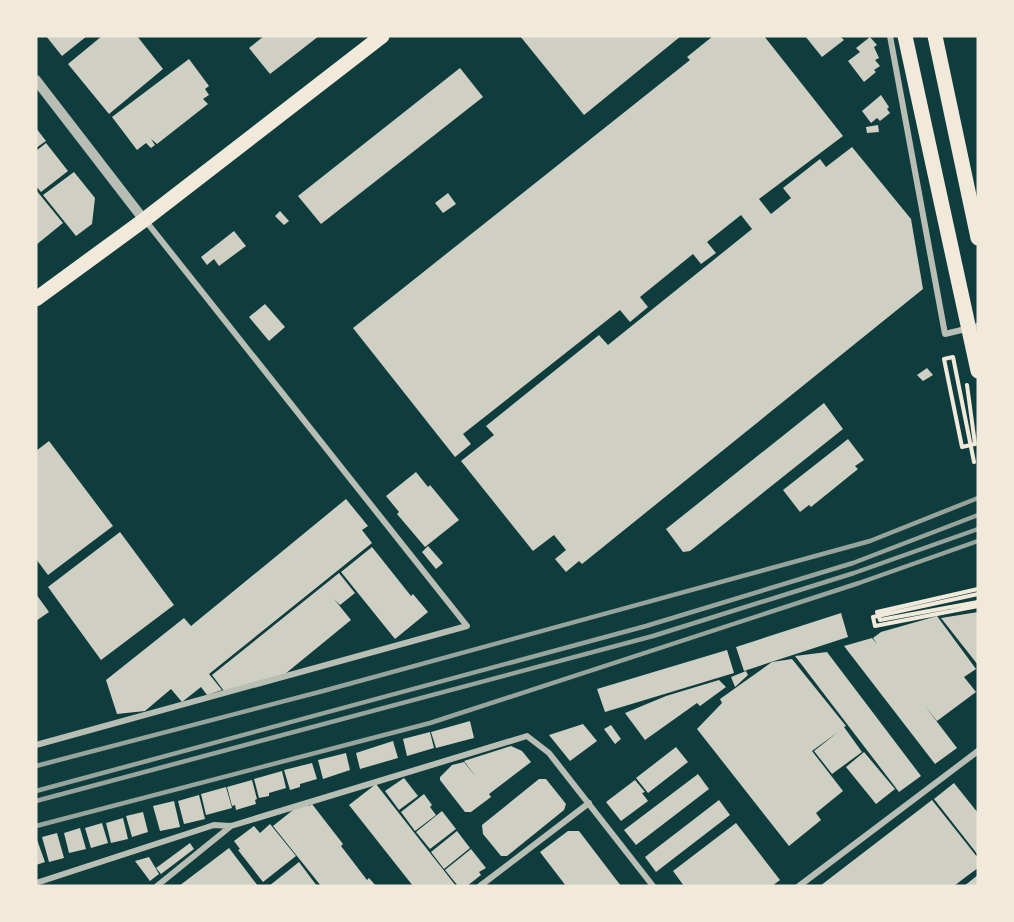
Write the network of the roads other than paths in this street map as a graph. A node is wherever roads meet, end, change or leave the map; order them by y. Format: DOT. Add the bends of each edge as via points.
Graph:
graph roads {
  1 [pos="382,36"];
  2 [pos="890,36"];
  3 [pos="905,36"];
  4 [pos="935,36"];
  5 [pos="36,80"];
  6 [pos="144,220"];
  7 [pos="978,238"];
  8 [pos="36,299"];
  9 [pos="978,326"];
  10 [pos="972,374"];
  11 [pos="36,745"];
  12 [pos="978,751"];
  13 [pos="589,803"];
  14 [pos="231,826"];
  15 [pos="36,883"];
  16 [pos="157,886"];
  17 [pos="480,886"];
  18 [pos="653,886"];
  19 [pos="800,886"];
  1 -- 6 [label="main road"];
  2 -- 9 [label="street" via="945,334"];
  3 -- 10 [label="main road"];
  4 -- 7 [label="main road"];
  5 -- 6 [label="street"];
  6 -- 8 [label="main road"];
  6 -- 11 [label="street" via="467,626"];
  12 -- 19 [label="street"];
  13 -- 14 [label="street" via="549,753 527,736"];
  13 -- 17 [label="street"];
  13 -- 18 [label="street"];
  14 -- 15 [label="street" via="214,825"];
  14 -- 16 [label="street"];
}
